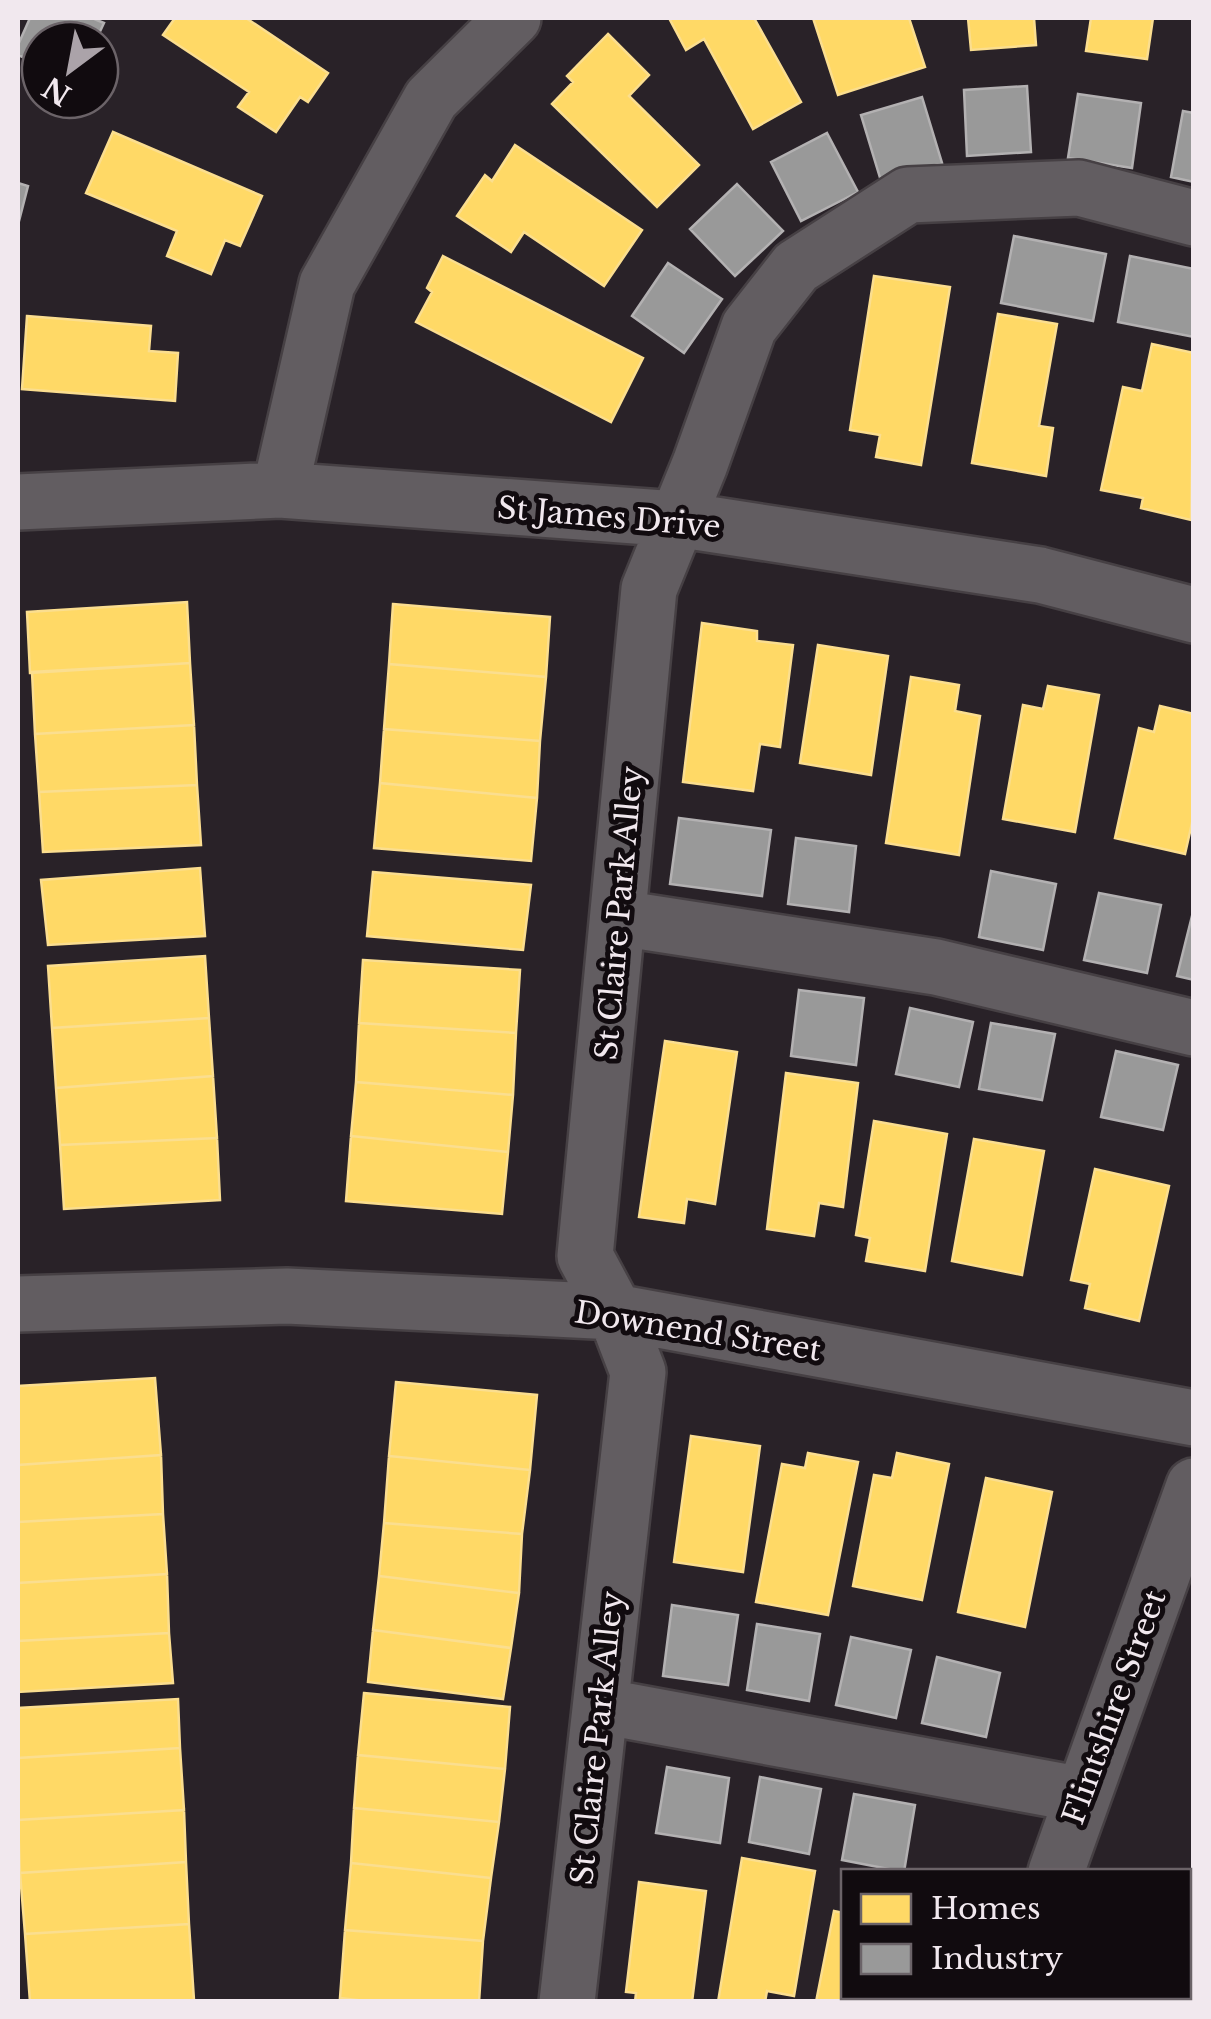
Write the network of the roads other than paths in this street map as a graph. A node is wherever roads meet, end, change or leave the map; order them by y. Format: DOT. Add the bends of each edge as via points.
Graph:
graph roads {
  1 [pos="513,18"];
  2 [pos="1194,218"];
  3 [pos="280,490"];
  4 [pos="18,502"];
  5 [pos="676,519"];
  6 [pos="1194,615"];
  7 [pos="619,918"];
  8 [pos="1194,1028"];
  9 [pos="18,1304"];
  10 [pos="614,1312"];
  11 [pos="1194,1418"];
  12 [pos="1194,1486"];
  13 [pos="602,1706"];
  14 [pos="1083,1794"];
  15 [pos="1057,1869"];
  16 [pos="567,2002"];
  1 -- 3 [label="street" via="431,99 327,284"];
  2 -- 5 [label="street, St Claire Park Alley" via="1080,188 908,195 796,266 749,327"];
  3 -- 4 [label="street, St James Drive"];
  3 -- 5 [label="street, St James Drive"];
  5 -- 6 [label="street, St James Drive" via="1040,575"];
  5 -- 7 [label="street, St Claire Park Alley" via="649,589"];
  7 -- 8 [label="street" via="936,966"];
  7 -- 10 [label="street, St Claire Park Alley" via="585,1256"];
  9 -- 10 [label="street, Downend Street" via="287,1296"];
  10 -- 11 [label="street, Downend Street"];
  10 -- 13 [label="street, St Claire Park Alley" via="638,1372"];
  12 -- 14 [label="street, Flintshire Street"];
  13 -- 14 [label="street"];
  13 -- 16 [label="street, St Claire Park Alley"];
  14 -- 15 [label="street, Flintshire Street"];
}
